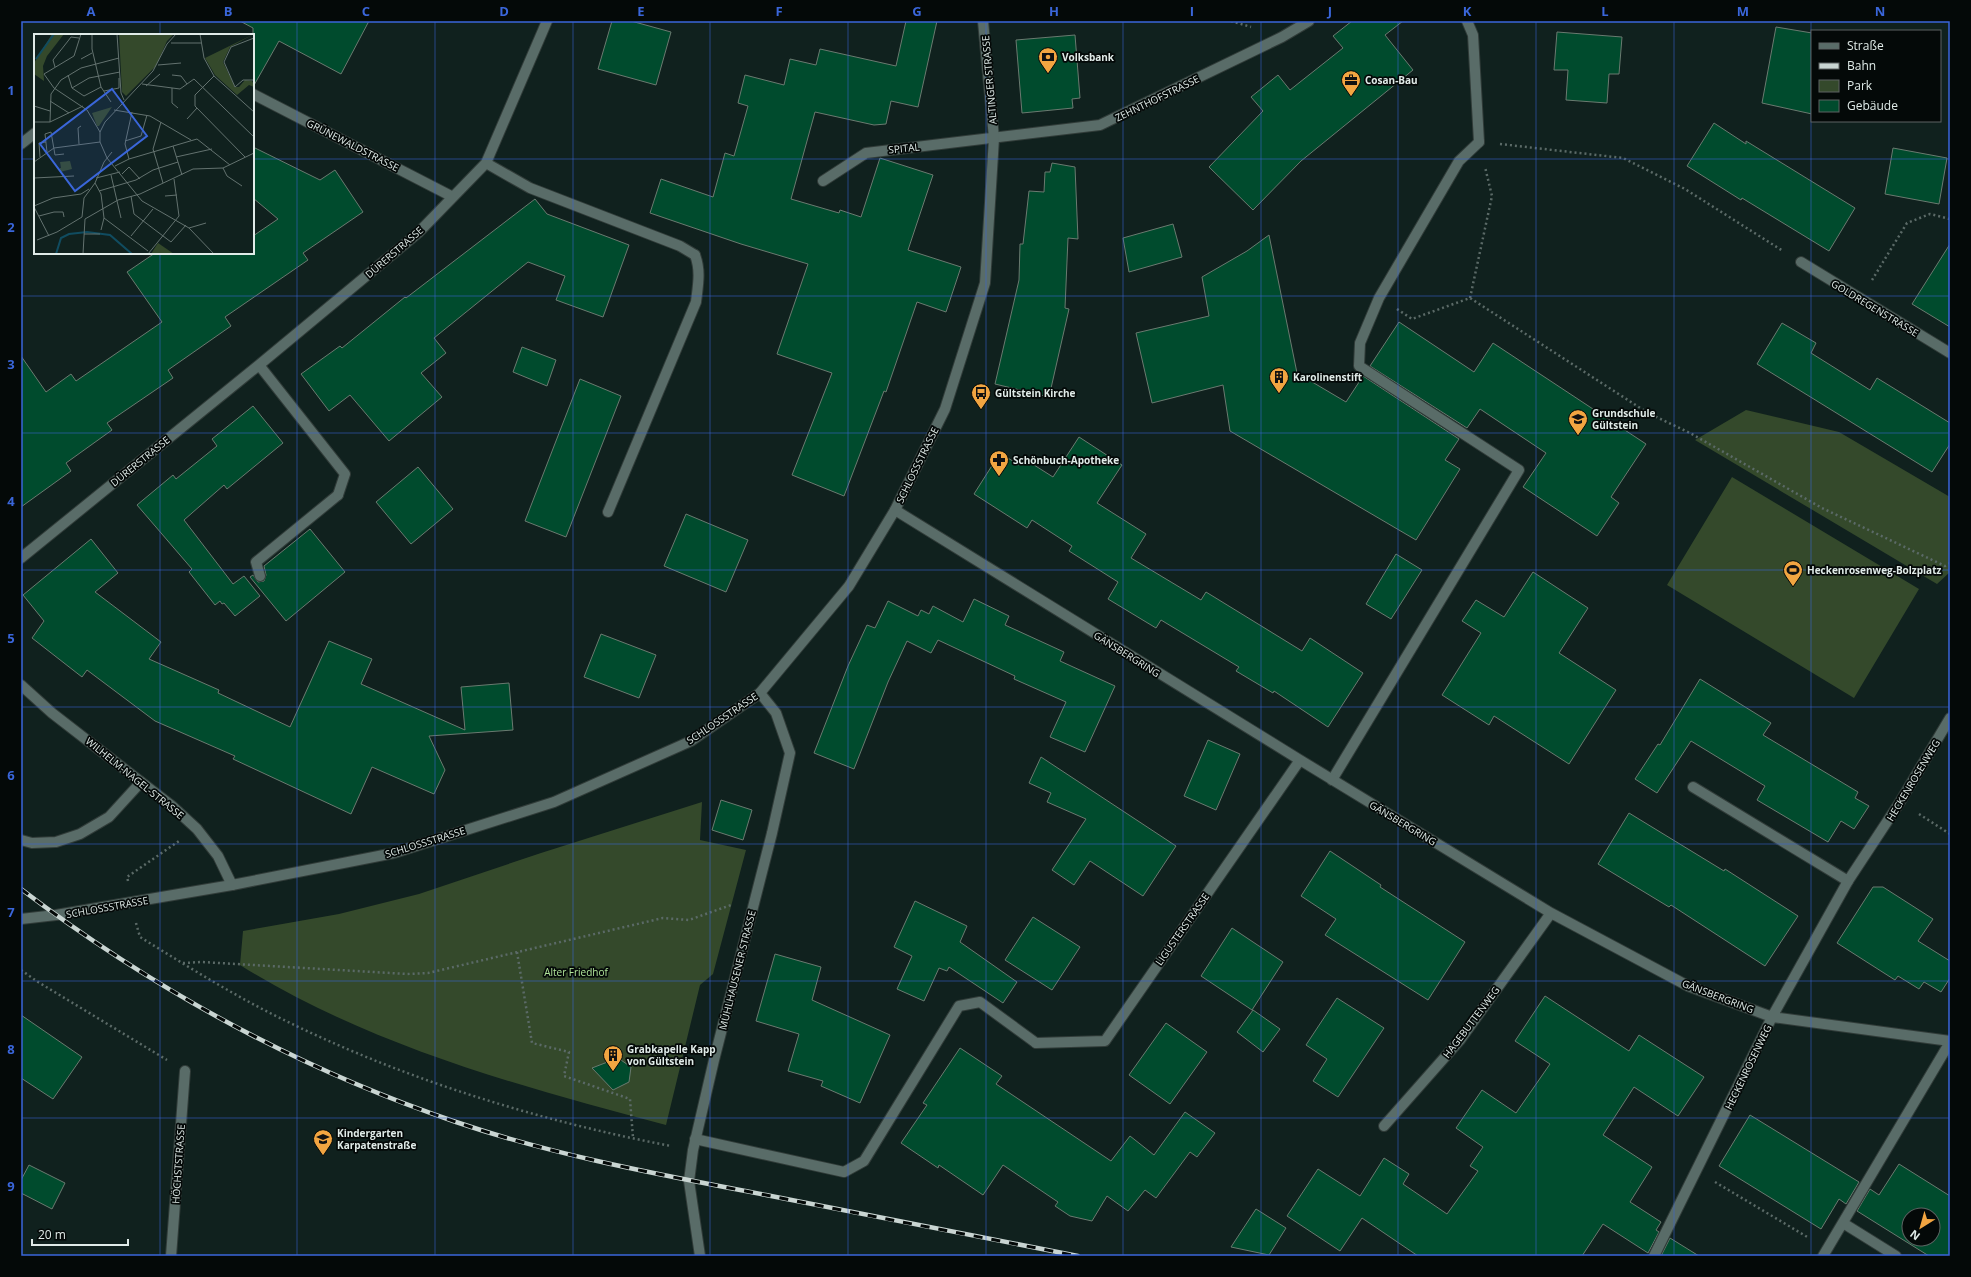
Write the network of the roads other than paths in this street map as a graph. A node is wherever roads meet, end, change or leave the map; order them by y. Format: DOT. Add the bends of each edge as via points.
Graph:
graph roads {
  1 [pos="547,21"];
  2 [pos="983,21"];
  3 [pos="1308,21"];
  4 [pos="1467,21"];
  5 [pos="254,95"];
  6 [pos="34,134"];
  7 [pos="994,138"];
  8 [pos="21,144"];
  9 [pos="486,164"];
  10 [pos="823,181"];
  11 [pos="453,197"];
  12 [pos="1800,262"];
  13 [pos="1950,353"];
  14 [pos="259,365"];
  15 [pos="895,510"];
  16 [pos="608,512"];
  17 [pos="21,558"];
  18 [pos="260,576"];
  19 [pos="21,685"];
  20 [pos="760,693"];
  21 [pos="1950,718"];
  22 [pos="1300,760"];
  23 [pos="1332,780"];
  24 [pos="141,782"];
  25 [pos="1693,787"];
  26 [pos="21,840"];
  27 [pos="1848,881"];
  28 [pos="232,885"];
  29 [pos="1551,913"];
  30 [pos="21,919"];
  31 [pos="1772,1017"];
  32 [pos="1950,1042"];
  33 [pos="185,1071"];
  34 [pos="1384,1126"];
  35 [pos="695,1139"];
  36 [pos="1843,1223"];
  37 [pos="1825,1252"];
  38 [pos="171,1256"];
  39 [pos="700,1256"];
  40 [pos="1654,1256"];
  41 [pos="1896,1256"];
  1 -- 9 [label="street, DÜRERSTRASSE"];
  2 -- 7 [label="street, ALTINGER STRASSE"];
  3 -- 7 [label="street, ZEHNTHOFSTRASSE" via="1282,37 1100,125"];
  4 -- 23 [label="street" via="1473,35 1479,142 1459,161 1379,298 1360,343 1359,366 1519,470"];
  5 -- 11 [label="street, GRÜNEWALDSTRASSE"];
  6 -- 8 [label="street"];
  7 -- 10 [label="street, SPITAL" via="866,153"];
  7 -- 15 [label="street, SCHLOSSSTRASSE" via="985,283 945,409"];
  9 -- 11 [label="street, DÜRERSTRASSE"];
  9 -- 16 [label="street" via="530,188 680,246 695,255 699,266 696,302"];
  11 -- 14 [label="street, DÜRERSTRASSE" via="418,233"];
  12 -- 13 [label="street, GOLDREGENSTRASSE"];
  14 -- 17 [label="street, DÜRERSTRASSE"];
  14 -- 18 [label="street" via="345,474 338,496 256,562"];
  15 -- 20 [label="street, SCHLOSSSTRASSE" via="849,586"];
  15 -- 22 [label="street, GÄNSBERGRING"];
  19 -- 24 [label="street, WILHELM-NAGEL-STRASSE" via="52,713"];
  20 -- 28 [label="street, SCHLOSSSTRASSE" via="691,741 554,802 394,852"];
  20 -- 35 [label="street, MÜHLHAUSENER STRASSE" via="776,713 790,754"];
  21 -- 27 [label="street, HECKENROSENWEG" via="1900,802"];
  22 -- 23 [label="street, GÄNSBERGRING"];
  22 -- 35 [label="street, LIGUSTERSTRASSE" via="1105,1041 1036,1043 980,1002 959,1006 864,1161 844,1172"];
  23 -- 29 [label="street, GÄNSBERGRING"];
  24 -- 26 [label="street" via="109,817 80,834 56,842"];
  24 -- 28 [label="street, WILHELM-NAGEL-STRASSE" via="197,829 218,856"];
  25 -- 27 [label="street"];
  27 -- 31 [label="street, HECKENROSENWEG"];
  28 -- 30 [label="street, SCHLOSSSTRASSE"];
  29 -- 31 [label="street, GÄNSBERGRING" via="1688,986"];
  29 -- 34 [label="street, HAGEBUTTENWEG" via="1460,1040"];
  31 -- 32 [label="street, GÄNSBERGRING"];
  31 -- 40 [label="street, HECKENROSENWEG"];
  32 -- 36 [label="street"];
  33 -- 38 [label="street, HÖCHSTSTRASSE"];
  35 -- 39 [label="street, MÜHLHAUSENER STRASSE" via="689,1181"];
  36 -- 37 [label="street"];
  36 -- 41 [label="street"];
}
